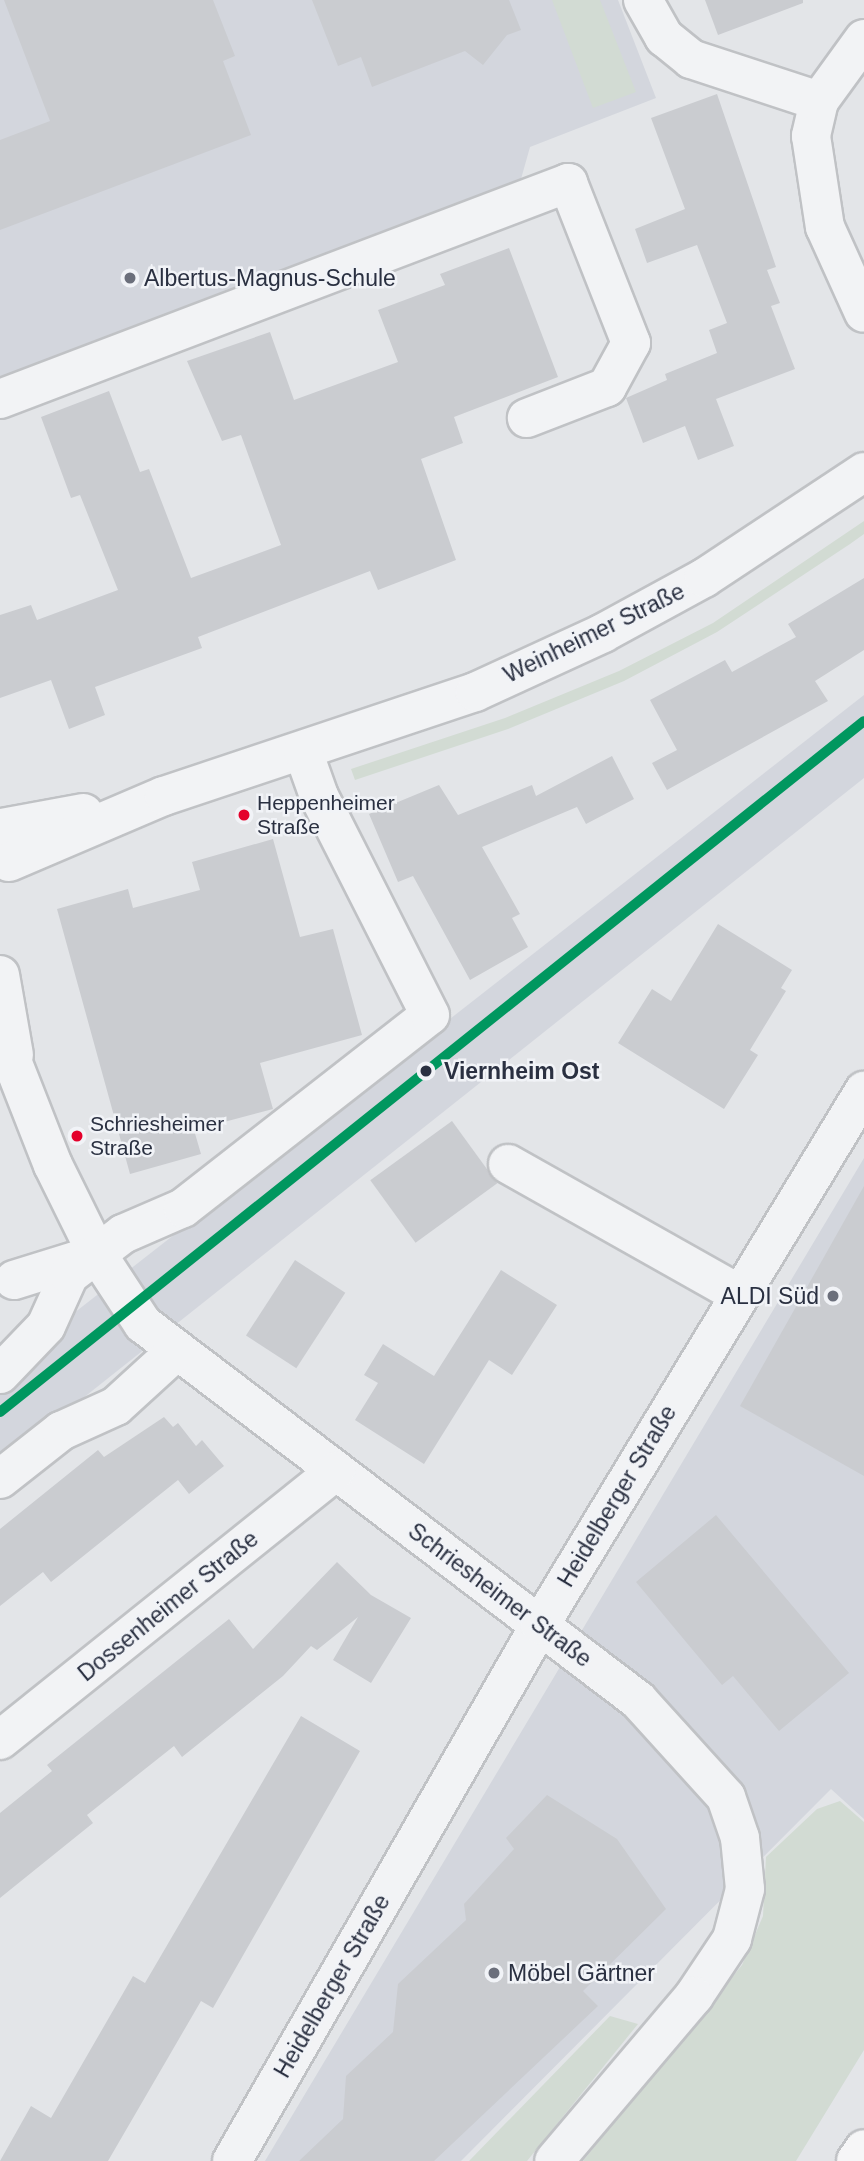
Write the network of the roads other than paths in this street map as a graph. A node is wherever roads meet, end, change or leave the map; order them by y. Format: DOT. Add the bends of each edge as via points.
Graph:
graph roads {
  1 [pos="643,0"];
  2 [pos="864,39"];
  3 [pos="819,101"];
  4 [pos="852,276"];
  5 [pos="864,313"];
  6 [pos="0,399"];
  7 [pos="527,418"];
  8 [pos="864,472"];
  9 [pos="303,751"];
  10 [pos="3,851"];
  11 [pos="0,975"];
  12 [pos="0,1030"];
  13 [pos="16,1068"];
  14 [pos="864,1091"];
  15 [pos="508,1164"];
  16 [pos="96,1254"];
  17 [pos="14,1280"];
  18 [pos="739,1294"];
  19 [pos="174,1353"];
  20 [pos="0,1374"];
  21 [pos="336,1471"];
  22 [pos="0,1479"];
  23 [pos="540,1625"];
  24 [pos="0,1740"];
  25 [pos="864,2149"];
  26 [pos="232,2161"];
  27 [pos="554,2161"];
  28 [pos="856,2161"];
  1 -- 3 [label="street" via="664,37 691,59"];
  2 -- 3 [label="street"];
  3 -- 4 [label="street" via="811,136 813,174"];
  4 -- 5 [label="street"];
  6 -- 7 [label="street" via="568,183 631,343 607,387"];
  8 -- 9 [label="street, Weinheimer Straße" via="704,578 603,633 475,692"];
  9 -- 10 [label="street, Weinheimer Straße"];
  9 -- 16 [label="street" via="319,796 430,1015 183,1208 123,1234"];
  11 -- 13 [label="street, Schriesheimer Straße"];
  12 -- 13 [label="street, Schriesheimer Straße"];
  13 -- 16 [label="street, Schriesheimer Straße" via="53,1165"];
  14 -- 18 [label="street, Heidelberger Straße"];
  15 -- 18 [label="street"];
  16 -- 17 [label="street"];
  16 -- 19 [label="street, Schriesheimer Straße" via="130,1308"];
  16 -- 20 [label="street" via="69,1275 46,1326"];
  18 -- 23 [label="street, Heidelberger Straße"];
  19 -- 21 [label="street, Schriesheimer Straße"];
  19 -- 22 [label="street" via="116,1406 61,1431"];
  21 -- 23 [label="street, Schriesheimer Straße"];
  21 -- 24 [label="street, Dossenheimer Straße"];
  23 -- 26 [label="street, Heidelberger Straße"];
  23 -- 27 [label="street, Schriesheimer Straße" via="638,1700 726,1797 740,1838 745,1889 732,1939 694,1996"];
  25 -- 28 [label="highway"];
}
